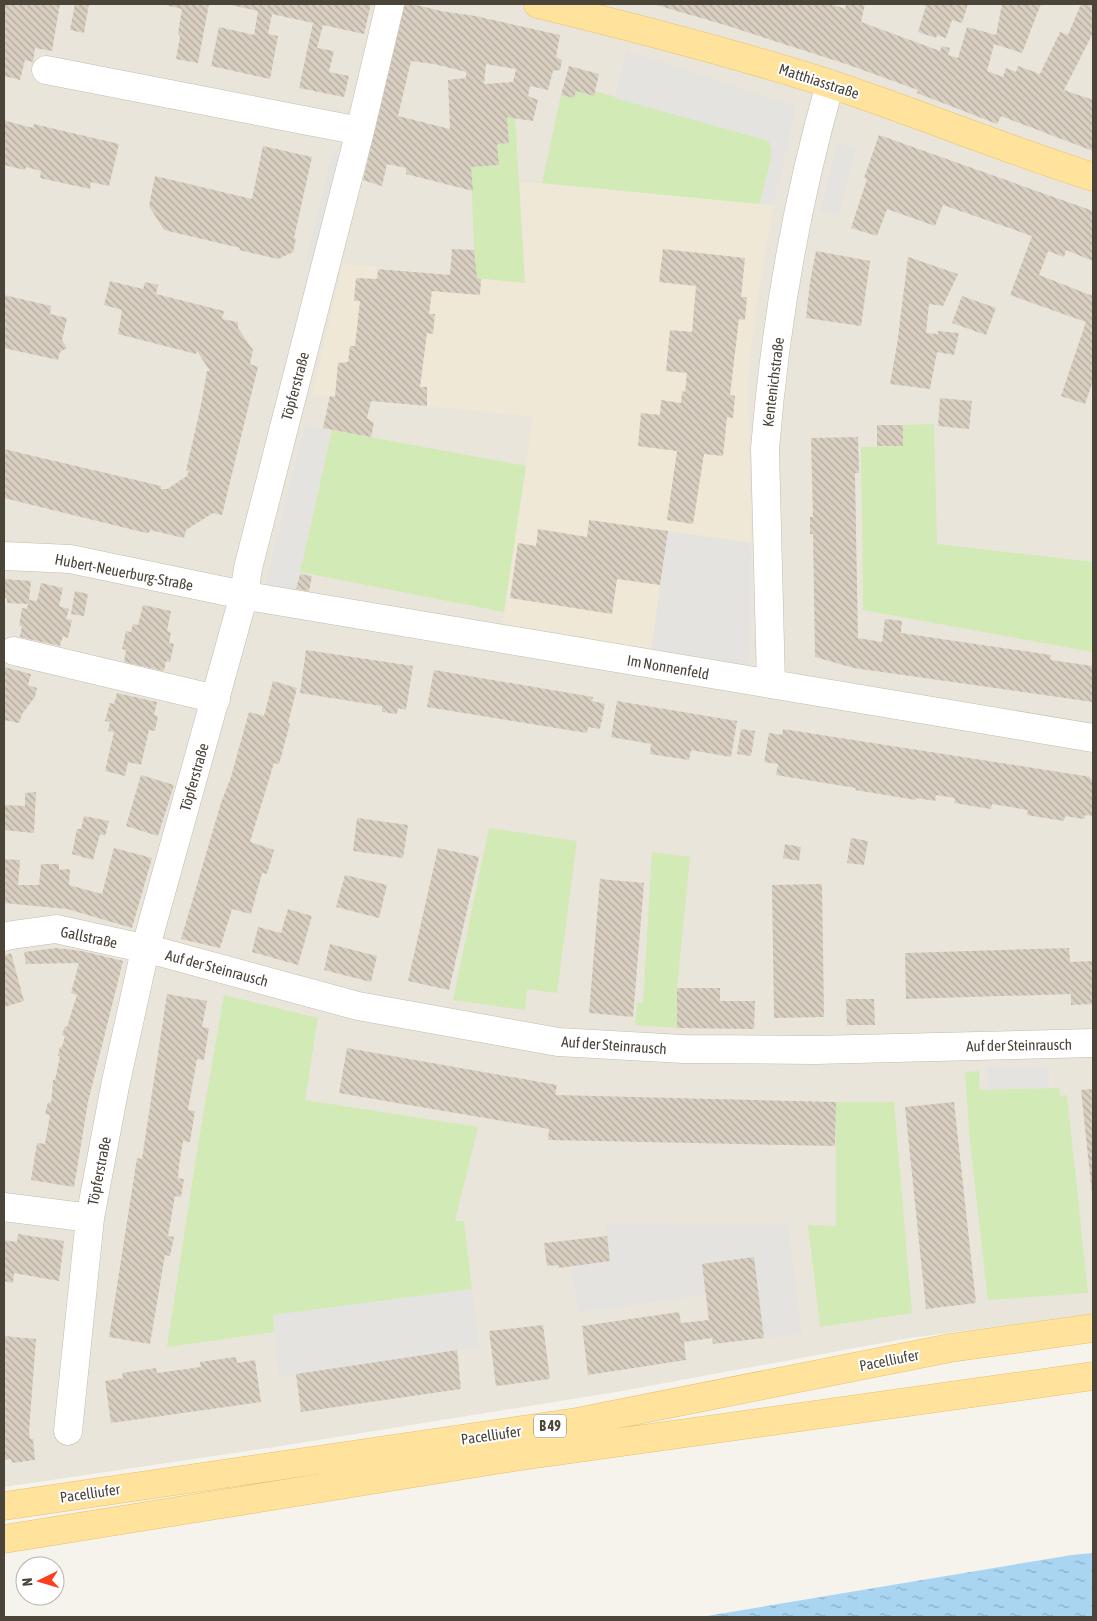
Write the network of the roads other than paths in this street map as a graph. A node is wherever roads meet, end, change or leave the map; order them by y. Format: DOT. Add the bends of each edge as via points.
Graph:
graph roads {
  1 [pos="390,4"];
  2 [pos="538,4"];
  3 [pos="46,70"];
  4 [pos="830,84"];
  5 [pos="360,132"];
  6 [pos="1093,177"];
  7 [pos="4,556"];
  8 [pos="244,595"];
  9 [pos="14,651"];
  10 [pos="771,684"];
  11 [pos="216,699"];
  12 [pos="1093,738"];
  13 [pos="4,937"];
  14 [pos="145,950"];
  15 [pos="1093,1043"];
  16 [pos="4,1207"];
  17 [pos="90,1218"];
  18 [pos="1093,1328"];
  19 [pos="1093,1376"];
  20 [pos="1023,1387"];
  21 [pos="1093,1392"];
  22 [pos="68,1431"];
  23 [pos="4,1506"];
  24 [pos="4,1539"];
  1 -- 5 [label="street, Töpferstraße"];
  2 -- 4 [label="main road, Matthiasstraße" via="704,46"];
  3 -- 5 [label="street"];
  4 -- 6 [label="main road, Matthiasstraße"];
  4 -- 10 [label="street, Kentenichstraße" via="786,278 768,415 765,449"];
  5 -- 8 [label="street, Töpferstraße" via="248,568"];
  7 -- 8 [label="street, Hubert-Neuerburg-Straße" via="70,559"];
  8 -- 10 [label="street, Im Nonnenfeld"];
  8 -- 11 [label="street, Töpferstraße"];
  9 -- 11 [label="street"];
  10 -- 12 [label="street, Im Nonnenfeld"];
  11 -- 14 [label="street, Töpferstraße"];
  13 -- 14 [label="street, Gallstraße" via="56,929"];
  14 -- 15 [label="street, Auf der Steinrausch" via="358,1006 558,1042 683,1049 815,1050"];
  14 -- 17 [label="street, Töpferstraße"];
  16 -- 17 [label="street"];
  17 -- 22 [label="street, Töpferstraße"];
  18 -- 23 [label="main road, Pacelliufer / B 49" via="950,1348 577,1422"];
  19 -- 20 [label="main road, Pacelliufer / B 49"];
  20 -- 21 [label="main road"];
  20 -- 24 [label="main road, Pacelliufer / B 49" via="514,1457"];
}
